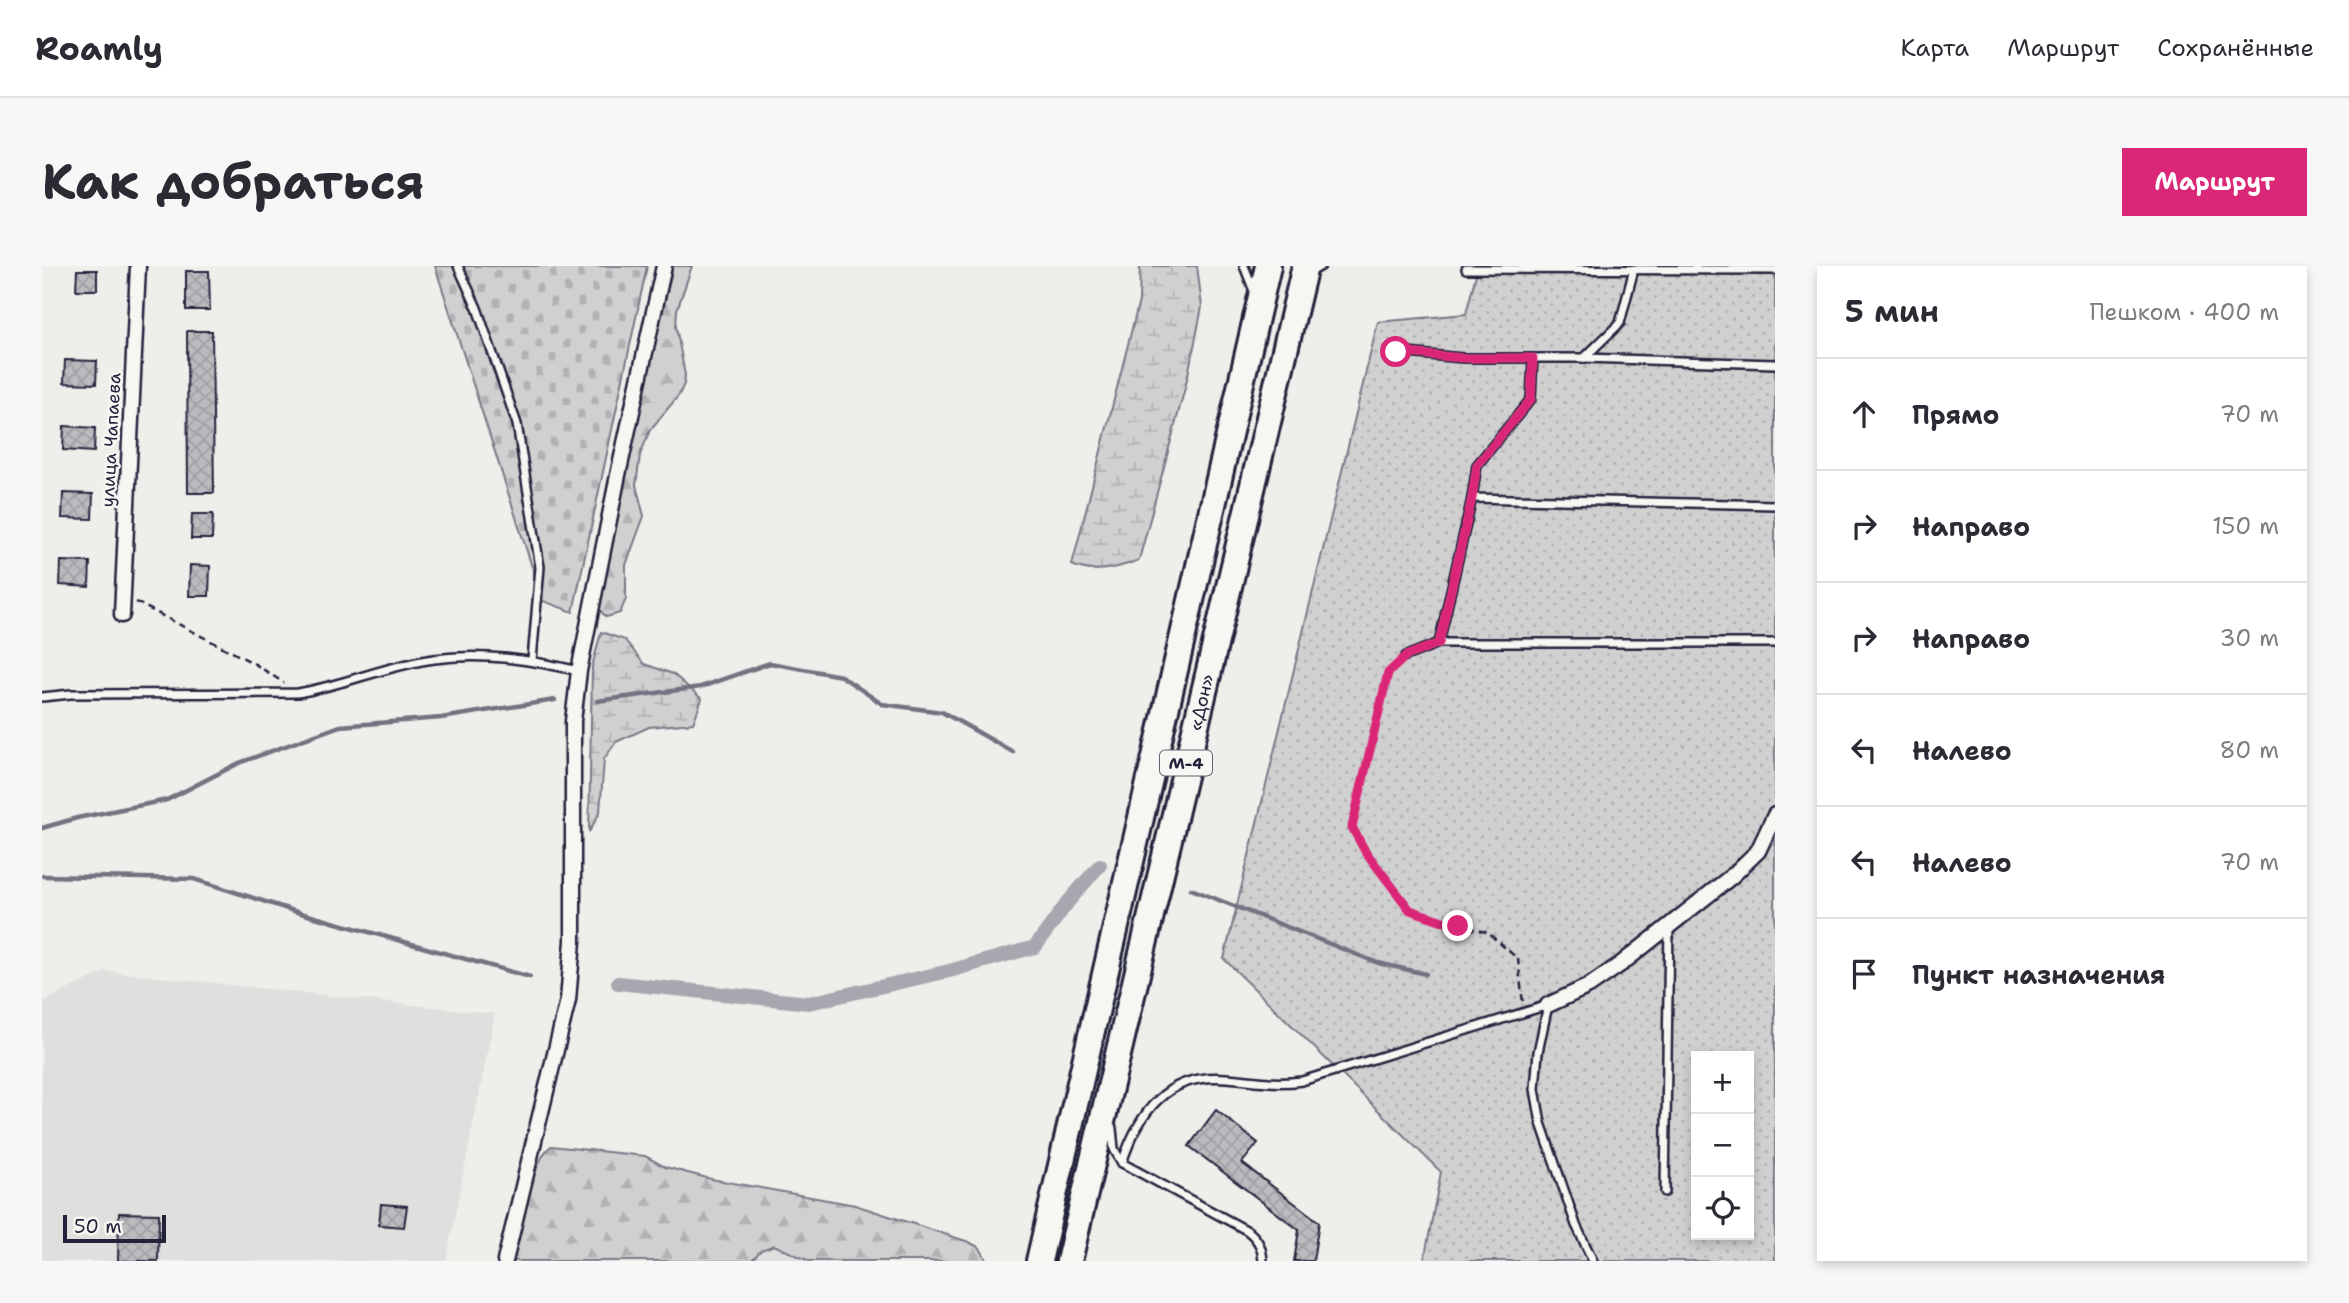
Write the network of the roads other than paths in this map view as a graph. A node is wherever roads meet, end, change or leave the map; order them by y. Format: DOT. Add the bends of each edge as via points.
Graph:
graph roads {
  1 [pos="138,266"];
  2 [pos="458,266"];
  3 [pos="664,266"];
  4 [pos="1244,266"];
  5 [pos="1268,266"];
  6 [pos="1466,269"];
  7 [pos="1634,269"];
  8 [pos="1309,270"];
  9 [pos="1775,270"];
  10 [pos="1260,302"];
  11 [pos="1396,352"];
  12 [pos="1533,358"];
  13 [pos="1584,358"];
  14 [pos="1775,364"];
  15 [pos="1472,498"];
  16 [pos="1775,505"];
  17 [pos="122,615"];
  18 [pos="1439,643"];
  19 [pos="1775,643"];
  20 [pos="1406,656"];
  21 [pos="532,660"];
  22 [pos="579,671"];
  23 [pos="42,697"];
  24 [pos="1775,815"];
  25 [pos="1669,925"];
  26 [pos="1548,1006"];
  27 [pos="1113,1071"];
  28 [pos="1122,1163"];
  29 [pos="1665,1192"];
  30 [pos="505,1261"];
  31 [pos="1039,1261"];
  32 [pos="1069,1261"];
  33 [pos="1263,1261"];
  34 [pos="1593,1261"];
  1 -- 17 [label="street, улица Чапаева"];
  2 -- 21 [label="lane" via="517,424 540,567"];
  3 -- 22 [label="street"];
  4 -- 10 [label="lane"];
  5 -- 10 [label="highway, «Дон» / М-4"];
  6 -- 7 [label="lane"];
  7 -- 9 [label="lane"];
  7 -- 13 [label="lane" via="1620,323"];
  8 -- 27 [label="highway, «Дон» / М-4"];
  10 -- 31 [label="highway, «Дон» / М-4"];
  11 -- 12 [label="lane"];
  12 -- 13 [label="lane"];
  12 -- 15 [label="lane" via="1531,399 1477,465"];
  13 -- 14 [label="lane"];
  15 -- 16 [label="lane"];
  15 -- 18 [label="lane"];
  18 -- 19 [label="lane"];
  18 -- 20 [label="lane"];
  21 -- 22 [label="lane"];
  21 -- 23 [label="lane" via="432,659 298,693"];
  22 -- 30 [label="street" via="573,721 573,941 568,1000"];
  24 -- 25 [label="street" via="1758,851"];
  25 -- 26 [label="street" via="1589,986"];
  25 -- 29 [label="lane"];
  26 -- 28 [label="lane" via="1302,1081 1277,1084 1223,1078 1182,1084 1161,1095 1144,1114"];
  26 -- 34 [label="lane" via="1535,1089 1541,1123"];
  27 -- 28 [label="lane" via="1111,1137"];
  27 -- 32 [label="highway, «Дон» / М-4"];
  28 -- 33 [label="lane" via="1248,1231 1262,1249"];
}
